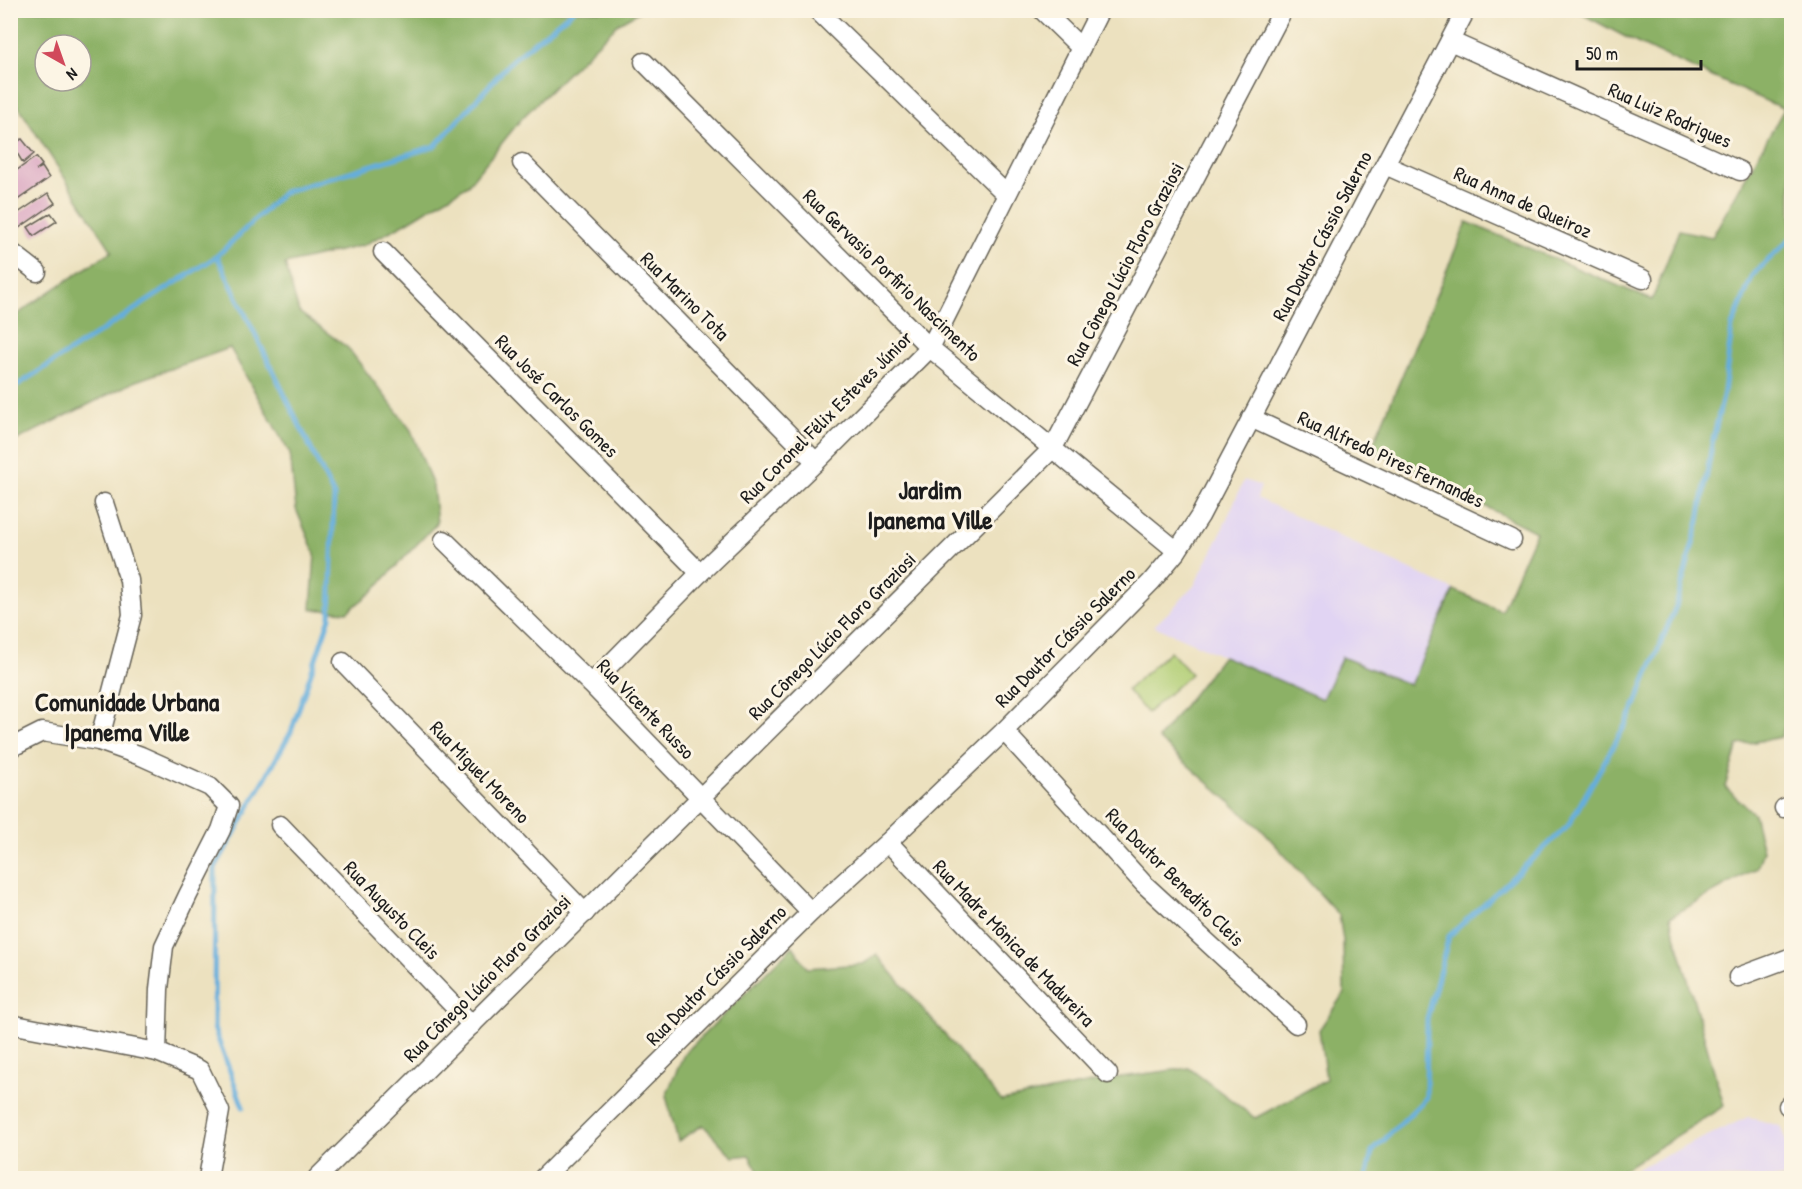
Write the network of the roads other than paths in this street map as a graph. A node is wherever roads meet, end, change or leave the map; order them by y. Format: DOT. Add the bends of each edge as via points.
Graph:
graph roads {
  1 [pos="817,10"];
  2 [pos="1042,10"];
  3 [pos="1100,10"];
  4 [pos="1283,10"];
  5 [pos="1466,10"];
  6 [pos="1450,40"];
  7 [pos="1081,48"];
  8 [pos="644,62"];
  9 [pos="522,163"];
  10 [pos="1385,165"];
  11 [pos="1740,171"];
  12 [pos="1006,194"];
  13 [pos="10,251"];
  14 [pos="383,252"];
  15 [pos="37,272"];
  16 [pos="1642,279"];
  17 [pos="930,348"];
  18 [pos="1251,418"];
  19 [pos="1053,448"];
  20 [pos="816,462"];
  21 [pos="104,503"];
  22 [pos="444,540"];
  23 [pos="1512,540"];
  24 [pos="1177,551"];
  25 [pos="700,573"];
  26 [pos="343,662"];
  27 [pos="591,684"];
  28 [pos="1004,731"];
  29 [pos="99,741"];
  30 [pos="10,748"];
  31 [pos="700,798"];
  32 [pos="280,825"];
  33 [pos="888,842"];
  34 [pos="811,912"];
  35 [pos="585,914"];
  36 [pos="1791,957"];
  37 [pos="1738,977"];
  38 [pos="10,1024"];
  39 [pos="1296,1024"];
  40 [pos="472,1025"];
  41 [pos="157,1052"];
  42 [pos="1108,1074"];
  43 [pos="208,1179"];
  44 [pos="317,1179"];
  45 [pos="543,1179"];
  1 -- 12 [label="street"];
  2 -- 7 [label="street"];
  3 -- 7 [label="street, Rua Coronel Félix Esteves Júnior"];
  4 -- 19 [label="street, Rua Cônego Lúcio Floro Graziosi"];
  5 -- 6 [label="street, Rua Doutor Cássio Salerno"];
  6 -- 10 [label="street, Rua Doutor Cássio Salerno"];
  6 -- 11 [label="street, Rua Luiz Rodrigues"];
  7 -- 12 [label="street, Rua Coronel Félix Esteves Júnior"];
  8 -- 17 [label="street, Rua Gervasio Porfirio Nascimento"];
  9 -- 20 [label="street, Rua Marino Tota"];
  10 -- 16 [label="street, Rua Anna de Queiroz"];
  10 -- 18 [label="street, Rua Doutor Cássio Salerno"];
  12 -- 17 [label="street, Rua Coronel Félix Esteves Júnior"];
  13 -- 15 [label="street"];
  14 -- 25 [label="street, Rua José Carlos Gomes"];
  17 -- 19 [label="street, Rua Gervasio Porfirio Nascimento"];
  17 -- 20 [label="street, Rua Coronel Félix Esteves Júnior"];
  18 -- 23 [label="street, Rua Alfredo Pires Fernandes"];
  18 -- 24 [label="street, Rua Doutor Cássio Salerno" via="1200,516"];
  19 -- 24 [label="street, Rua Gervasio Porfirio Nascimento"];
  19 -- 31 [label="street, Rua Cônego Lúcio Floro Graziosi"];
  20 -- 25 [label="street, Rua Coronel Félix Esteves Júnior"];
  21 -- 29 [label="street" via="129,580 132,615"];
  22 -- 27 [label="street, Rua Vicente Russo"];
  24 -- 28 [label="street, Rua Doutor Cássio Salerno"];
  25 -- 27 [label="street, Rua Coronel Félix Esteves Júnior"];
  26 -- 35 [label="street, Rua Miguel Moreno"];
  27 -- 31 [label="street, Rua Vicente Russo"];
  28 -- 33 [label="street, Rua Doutor Cássio Salerno"];
  28 -- 39 [label="street, Rua Doutor Benedito Cleis" via="1144,884"];
  29 -- 30 [label="street" via="42,732"];
  29 -- 41 [label="street" via="210,787 229,806 164,946"];
  31 -- 34 [label="street, Rua Vicente Russo"];
  31 -- 35 [label="street, Rua Cônego Lúcio Floro Graziosi"];
  32 -- 40 [label="street, Rua Augusto Cleis"];
  33 -- 34 [label="street, Rua Doutor Cássio Salerno"];
  33 -- 42 [label="street, Rua Madre Mônica de Madureira"];
  34 -- 45 [label="street, Rua Doutor Cássio Salerno"];
  35 -- 40 [label="street, Rua Cônego Lúcio Floro Graziosi"];
  36 -- 37 [label="street"];
  38 -- 41 [label="street"];
  40 -- 44 [label="street, Rua Cônego Lúcio Floro Graziosi"];
  41 -- 43 [label="street" via="200,1070 220,1111"];
}
